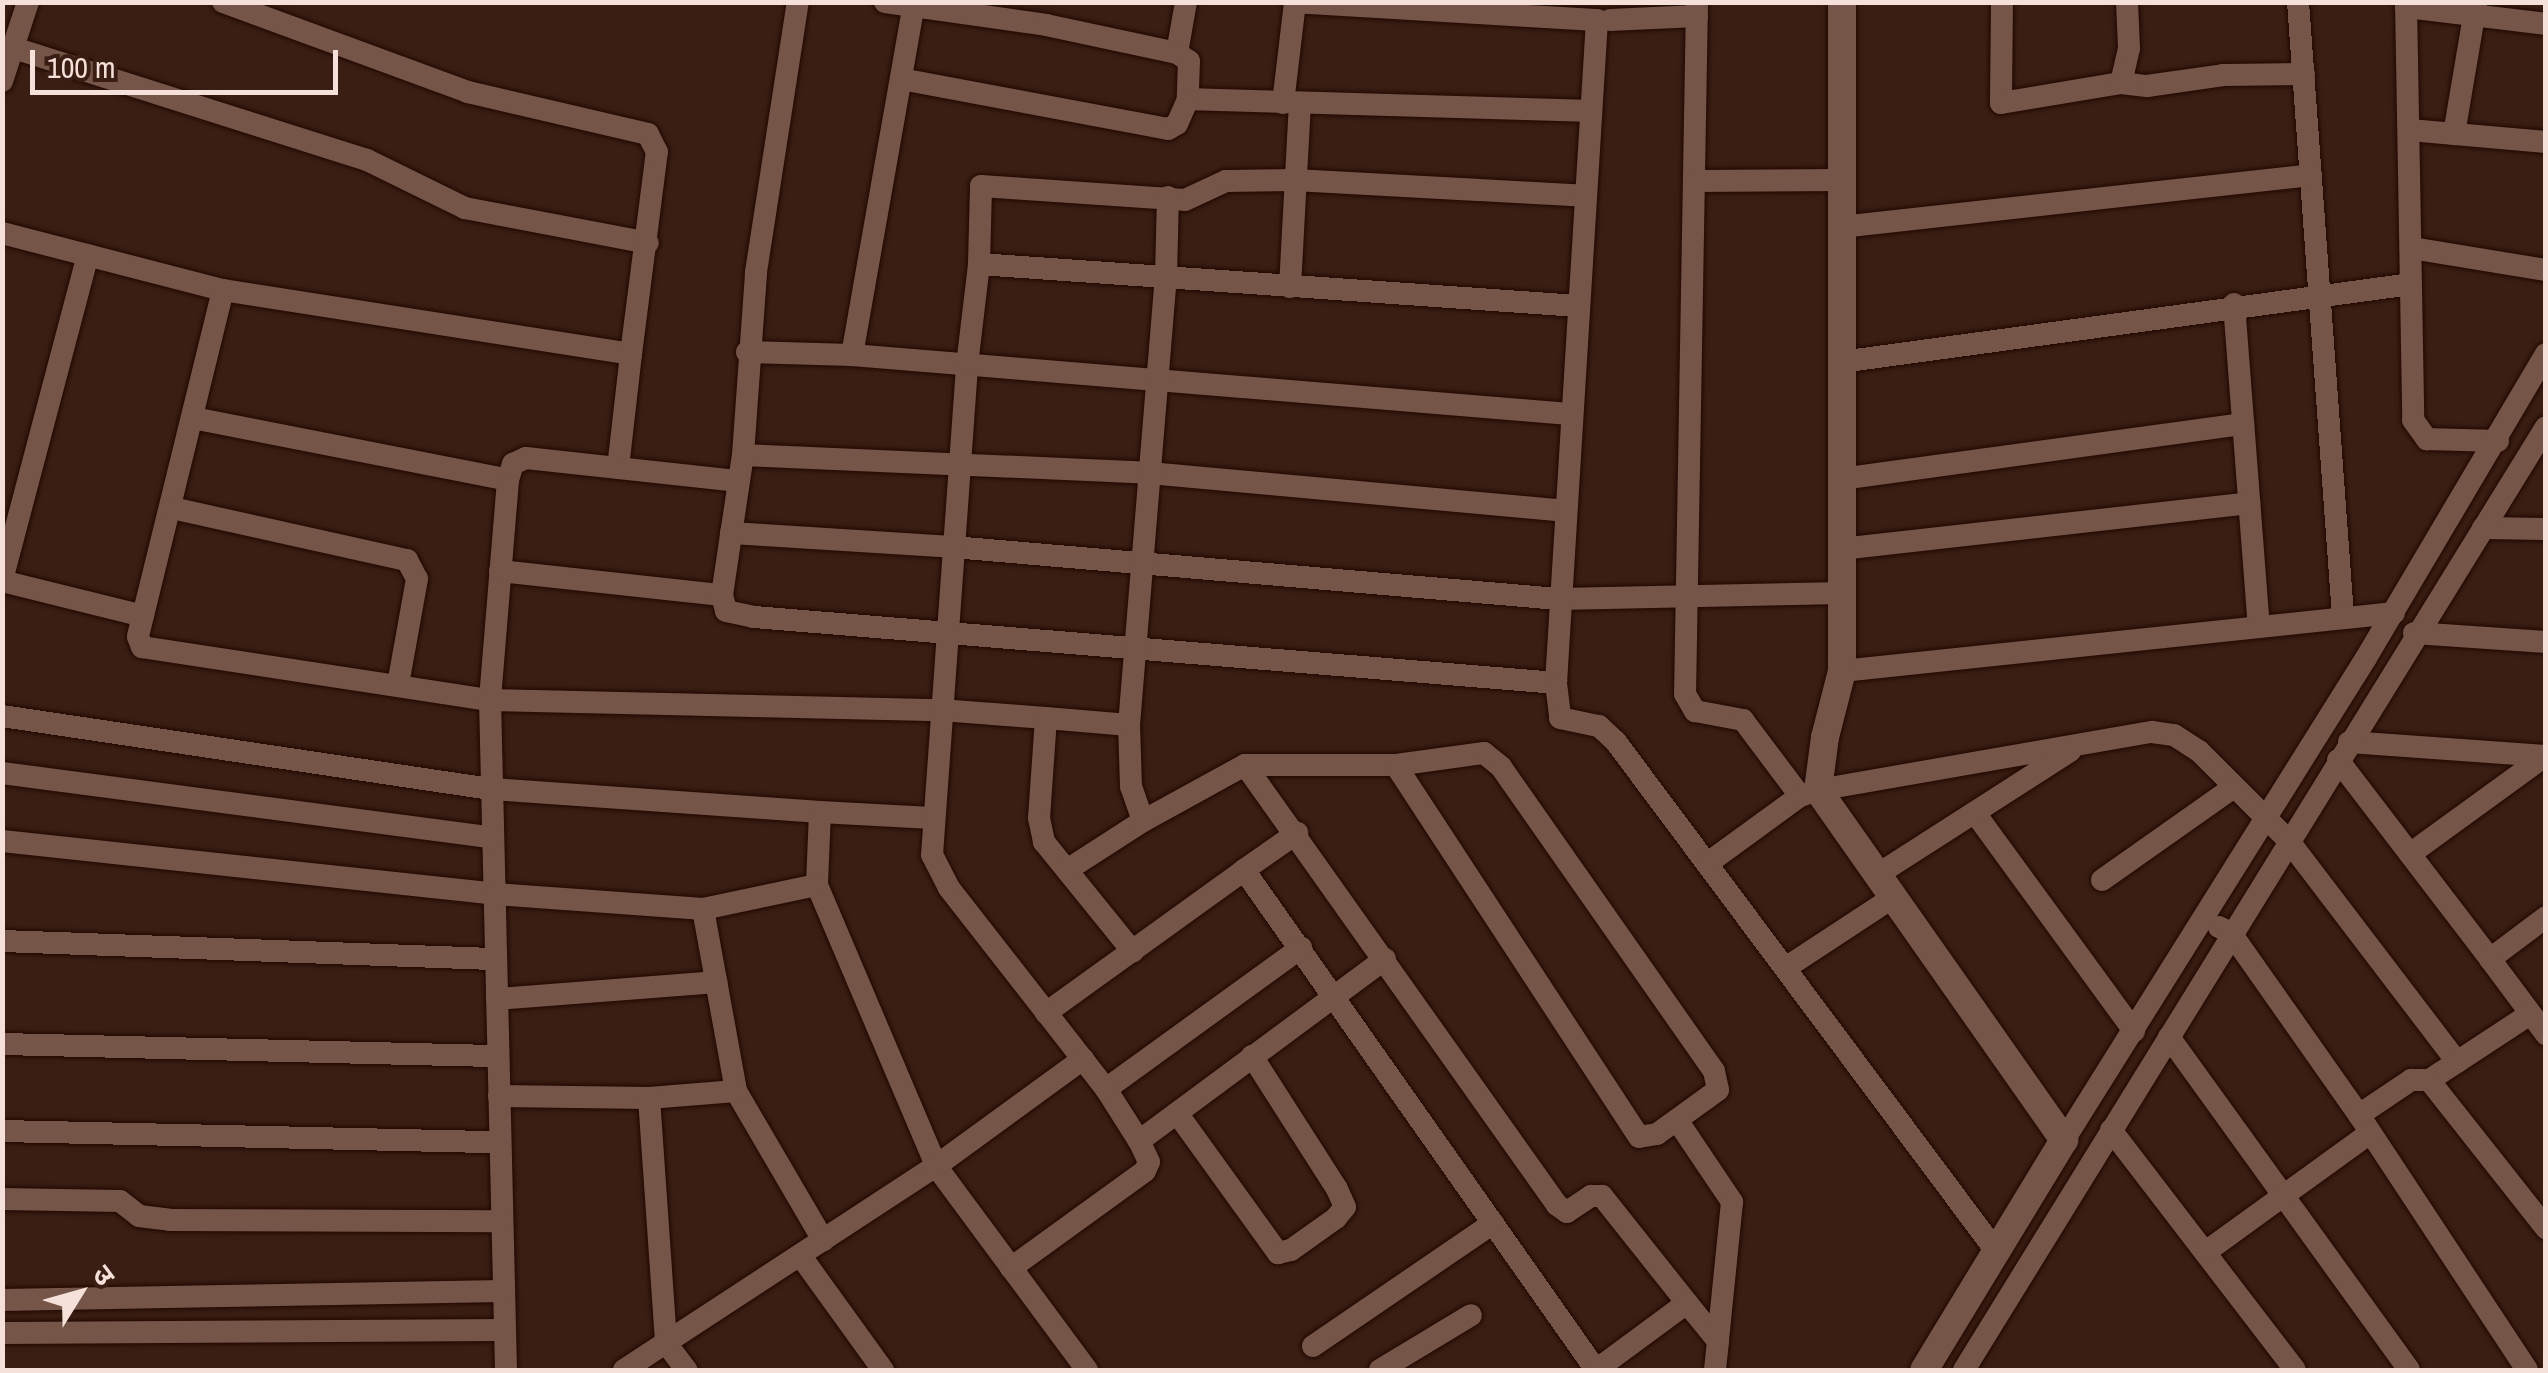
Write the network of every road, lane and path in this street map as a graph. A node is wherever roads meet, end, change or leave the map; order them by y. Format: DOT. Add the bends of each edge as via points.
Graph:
graph roads {
  1 [pos="28,2"];
  2 [pos="223,2"];
  3 [pos="798,2"];
  4 [pos="884,2"];
  5 [pos="1186,2"];
  6 [pos="1842,2"];
  7 [pos="2002,2"];
  8 [pos="2127,2"];
  9 [pos="2298,2"];
  10 [pos="1295,3"];
  11 [pos="2406,5"];
  12 [pos="1410,6"];
  13 [pos="913,8"];
  14 [pos="1506,9"];
  15 [pos="1697,9"];
  16 [pos="2475,9"];
  17 [pos="1048,14"];
  18 [pos="1605,14"];
  19 [pos="2546,24"];
  20 [pos="14,48"];
  21 [pos="1176,53"];
  22 [pos="2304,74"];
  23 [pos="901,79"];
  24 [pos="2,81"];
  25 [pos="2121,84"];
  26 [pos="1188,99"];
  27 [pos="1292,103"];
  28 [pos="1590,111"];
  29 [pos="2408,130"];
  30 [pos="2454,134"];
  31 [pos="2546,142"];
  32 [pos="2311,176"];
  33 [pos="1294,180"];
  34 [pos="1841,180"];
  35 [pos="1694,181"];
  36 [pos="1585,196"];
  37 [pos="1168,197"];
  38 [pos="1841,227"];
  39 [pos="2,233"];
  40 [pos="648,242"];
  41 [pos="2411,248"];
  42 [pos="88,255"];
  43 [pos="979,264"];
  44 [pos="2546,270"];
  45 [pos="1166,277"];
  46 [pos="2411,284"];
  47 [pos="1290,286"];
  48 [pos="223,290"];
  49 [pos="2320,296"];
  50 [pos="2234,305"];
  51 [pos="1578,306"];
  52 [pos="747,352"];
  53 [pos="631,354"];
  54 [pos="2546,354"];
  55 [pos="852,355"];
  56 [pos="1841,362"];
  57 [pos="967,365"];
  58 [pos="1156,380"];
  59 [pos="1570,414"];
  60 [pos="193,418"];
  61 [pos="2244,424"];
  62 [pos="2546,427"];
  63 [pos="2498,441"];
  64 [pos="743,455"];
  65 [pos="959,466"];
  66 [pos="618,468"];
  67 [pos="1149,473"];
  68 [pos="1841,479"];
  69 [pos="508,480"];
  70 [pos="739,481"];
  71 [pos="2250,503"];
  72 [pos="172,508"];
  73 [pos="1564,510"];
  74 [pos="2482,528"];
  75 [pos="2546,529"];
  76 [pos="732,533"];
  77 [pos="953,547"];
  78 [pos="1841,549"];
  79 [pos="1142,563"];
  80 [pos="500,571"];
  81 [pos="2,580"];
  82 [pos="1842,592"];
  83 [pos="722,595"];
  84 [pos="1558,599"];
  85 [pos="1686,599"];
  86 [pos="2394,613"];
  87 [pos="143,616"];
  88 [pos="2343,616"];
  89 [pos="2259,626"];
  90 [pos="946,633"];
  91 [pos="2414,634"];
  92 [pos="2546,642"];
  93 [pos="1133,646"];
  94 [pos="1842,671"];
  95 [pos="1556,683"];
  96 [pos="398,685"];
  97 [pos="490,700"];
  98 [pos="940,710"];
  99 [pos="2,716"];
  100 [pos="1046,718"];
  101 [pos="1129,725"];
  102 [pos="2077,746"];
  103 [pos="2344,751"];
  104 [pos="2545,756"];
  105 [pos="1246,765"];
  106 [pos="1396,765"];
  107 [pos="2,774"];
  108 [pos="2234,786"];
  109 [pos="492,789"];
  110 [pos="1809,793"];
  111 [pos="820,812"];
  112 [pos="1975,813"];
  113 [pos="932,818"];
  114 [pos="1143,820"];
  115 [pos="2275,828"];
  116 [pos="1297,833"];
  117 [pos="494,838"];
  118 [pos="2,841"];
  119 [pos="2410,854"];
  120 [pos="1708,863"];
  121 [pos="1067,870"];
  122 [pos="1244,870"];
  123 [pos="2102,880"];
  124 [pos="817,885"];
  125 [pos="1887,885"];
  126 [pos="494,894"];
  127 [pos="703,909"];
  128 [pos="2546,917"];
  129 [pos="2218,925"];
  130 [pos="2,942"];
  131 [pos="1301,948"];
  132 [pos="1133,952"];
  133 [pos="496,959"];
  134 [pos="1385,959"];
  135 [pos="2490,959"];
  136 [pos="1787,967"];
  137 [pos="716,982"];
  138 [pos="1334,996"];
  139 [pos="497,999"];
  140 [pos="1046,1014"];
  141 [pos="2530,1014"];
  142 [pos="2134,1031"];
  143 [pos="2546,1034"];
  144 [pos="2169,1037"];
  145 [pos="2,1044"];
  146 [pos="498,1056"];
  147 [pos="1252,1056"];
  148 [pos="1082,1060"];
  149 [pos="2457,1062"];
  150 [pos="2430,1080"];
  151 [pos="1106,1089"];
  152 [pos="736,1091"];
  153 [pos="499,1096"];
  154 [pos="650,1098"];
  155 [pos="1177,1112"];
  156 [pos="1677,1120"];
  157 [pos="2365,1124"];
  158 [pos="2111,1130"];
  159 [pos="2,1131"];
  160 [pos="2064,1140"];
  161 [pos="1139,1141"];
  162 [pos="500,1142"];
  163 [pos="936,1166"];
  164 [pos="2047,1168"];
  165 [pos="2075,1186"];
  166 [pos="2283,1194"];
  167 [pos="2,1199"];
  168 [pos="502,1221"];
  169 [pos="1493,1223"];
  170 [pos="2546,1228"];
  171 [pos="823,1240"];
  172 [pos="2207,1251"];
  173 [pos="1996,1252"];
  174 [pos="800,1256"];
  175 [pos="1011,1268"];
  176 [pos="504,1291"];
  177 [pos="2,1300"];
  178 [pos="1687,1303"];
  179 [pos="1471,1315"];
  180 [pos="505,1330"];
  181 [pos="2,1333"];
  182 [pos="1718,1341"];
  183 [pos="666,1343"];
  184 [pos="1312,1346"];
  185 [pos="506,1370"];
  186 [pos="624,1370"];
  187 [pos="686,1370"];
  188 [pos="883,1370"];
  189 [pos="1087,1370"];
  190 [pos="1380,1370"];
  191 [pos="1715,1370"];
  192 [pos="1924,1370"];
  193 [pos="1964,1370"];
  194 [pos="2294,1370"];
  195 [pos="2409,1370"];
  196 [pos="2526,1370"];
  1 -- 20 [label="street"];
  2 -- 40 [label="street" via="468,92 645,131 657,152"];
  3 -- 52 [label="street"];
  4 -- 13 [label="street"];
  5 -- 21 [label="street"];
  6 -- 34 [label="street"];
  7 -- 25 [label="street" via="2001,103"];
  8 -- 25 [label="street"];
  9 -- 22 [label="street"];
  10 -- 12 [label="street"];
  10 -- 27 [label="street"];
  11 -- 16 [label="street"];
  11 -- 29 [label="street"];
  12 -- 14 [label="street"];
  13 -- 17 [label="street"];
  13 -- 23 [label="street"];
  14 -- 18 [label="street"];
  15 -- 18 [label="street"];
  15 -- 35 [label="street"];
  16 -- 19 [label="street"];
  16 -- 30 [label="street"];
  17 -- 21 [label="street"];
  18 -- 28 [label="street"];
  20 -- 24 [label="street"];
  20 -- 40 [label="street" via="368,160 465,208"];
  21 -- 26 [label="street" via="1189,61"];
  22 -- 25 [label="street"];
  22 -- 32 [label="street"];
  23 -- 26 [label="street" via="1168,130"];
  23 -- 55 [label="street"];
  26 -- 27 [label="street"];
  27 -- 28 [label="street"];
  27 -- 33 [label="street"];
  28 -- 36 [label="street"];
  29 -- 30 [label="street"];
  29 -- 41 [label="street"];
  30 -- 31 [label="street"];
  32 -- 38 [label="street"];
  32 -- 49 [label="street"];
  33 -- 36 [label="street"];
  33 -- 37 [label="street" via="1226,181 1192,198"];
  33 -- 47 [label="street"];
  34 -- 35 [label="street"];
  34 -- 38 [label="street"];
  35 -- 85 [label="street"];
  36 -- 51 [label="street"];
  37 -- 43 [label="street" via="982,186"];
  37 -- 45 [label="street"];
  38 -- 56 [label="street"];
  39 -- 42 [label="street"];
  40 -- 53 [label="street"];
  41 -- 44 [label="street"];
  41 -- 46 [label="street"];
  42 -- 48 [label="street"];
  42 -- 81 [label="street"];
  43 -- 45 [label="street"];
  43 -- 57 [label="street"];
  45 -- 47 [label="street"];
  45 -- 58 [label="street"];
  46 -- 49 [label="street"];
  46 -- 63 [label="street" via="2415,428 2434,440"];
  47 -- 51 [label="street"];
  48 -- 53 [label="street"];
  48 -- 60 [label="street"];
  49 -- 50 [label="street"];
  49 -- 88 [label="street"];
  50 -- 56 [label="street"];
  50 -- 61 [label="street"];
  51 -- 59 [label="street"];
  52 -- 55 [label="street"];
  52 -- 64 [label="street"];
  53 -- 66 [label="street"];
  54 -- 63 [label="street"];
  55 -- 57 [label="street"];
  56 -- 68 [label="street"];
  57 -- 58 [label="street"];
  57 -- 65 [label="street"];
  58 -- 59 [label="street"];
  58 -- 67 [label="street"];
  59 -- 73 [label="street"];
  60 -- 69 [label="street"];
  60 -- 72 [label="street"];
  61 -- 68 [label="street"];
  61 -- 71 [label="street"];
  62 -- 74 [label="street"];
  63 -- 86 [label="street"];
  64 -- 65 [label="street"];
  64 -- 70 [label="street"];
  65 -- 67 [label="street"];
  65 -- 77 [label="street"];
  66 -- 69 [label="street" via="526,458 514,464"];
  66 -- 70 [label="street"];
  67 -- 73 [label="street"];
  67 -- 79 [label="street"];
  68 -- 78 [label="street"];
  69 -- 80 [label="street"];
  70 -- 76 [label="street"];
  71 -- 78 [label="street"];
  71 -- 89 [label="street"];
  72 -- 87 [label="street"];
  72 -- 96 [label="street" via="407,560 417,578"];
  73 -- 84 [label="street"];
  74 -- 75 [label="street"];
  74 -- 91 [label="street"];
  76 -- 77 [label="street"];
  76 -- 83 [label="street"];
  77 -- 79 [label="street"];
  77 -- 90 [label="street"];
  78 -- 82 [label="street"];
  79 -- 84 [label="street"];
  79 -- 93 [label="street"];
  80 -- 83 [label="street"];
  80 -- 97 [label="street"];
  81 -- 87 [label="street"];
  82 -- 85 [label="street"];
  82 -- 94 [label="street"];
  83 -- 90 [label="street" via="730,614"];
  84 -- 85 [label="street"];
  84 -- 95 [label="street"];
  85 -- 110 [label="street" via="1685,694 1695,710 1744,720"];
  86 -- 88 [label="street"];
  86 -- 115 [label="street"];
  87 -- 96 [label="street" via="138,640 146,648"];
  88 -- 89 [label="street"];
  89 -- 94 [label="street"];
  90 -- 93 [label="street"];
  90 -- 98 [label="street"];
  91 -- 92 [label="street"];
  91 -- 103 [label="street"];
  93 -- 95 [label="street"];
  93 -- 101 [label="street"];
  94 -- 110 [label="street"];
  95 -- 120 [label="street" via="1558,716 1599,726 1610,736"];
  96 -- 97 [label="street"];
  97 -- 98 [label="street"];
  97 -- 109 [label="street"];
  98 -- 100 [label="street"];
  98 -- 113 [label="street"];
  99 -- 109 [label="street"];
  100 -- 101 [label="street"];
  100 -- 121 [label="street" via="1041,831"];
  101 -- 114 [label="street" via="1131,787"];
  102 -- 108 [label="street" via="2152,732 2174,736"];
  102 -- 110 [label="street"];
  102 -- 112 [label="street"];
  103 -- 104 [label="street"];
  103 -- 115 [label="street"];
  103 -- 119 [label="street"];
  104 -- 119 [label="street"];
  105 -- 106 [label="street"];
  105 -- 114 [label="street"];
  105 -- 116 [label="street"];
  106 -- 156 [label="street" via="1639,1136 1650,1138"];
  106 -- 156 [label="street" via="1473,753 1501,767 1716,1074 1718,1090"];
  107 -- 117 [label="street"];
  108 -- 115 [label="street"];
  108 -- 123 [label="street"];
  109 -- 111 [label="street"];
  109 -- 117 [label="street"];
  110 -- 120 [label="street"];
  110 -- 125 [label="street"];
  111 -- 113 [label="street"];
  111 -- 124 [label="street"];
  112 -- 125 [label="street"];
  112 -- 142 [label="street"];
  113 -- 140 [label="street" via="938,871"];
  114 -- 121 [label="street"];
  115 -- 129 [label="street"];
  115 -- 129 [label="street"];
  115 -- 149 [label="street"];
  116 -- 122 [label="street"];
  116 -- 134 [label="street"];
  117 -- 126 [label="street"];
  118 -- 126 [label="street"];
  119 -- 135 [label="street"];
  120 -- 136 [label="street"];
  121 -- 132 [label="street"];
  122 -- 131 [label="street"];
  122 -- 132 [label="street"];
  124 -- 127 [label="street"];
  124 -- 163 [label="street"];
  125 -- 136 [label="street"];
  125 -- 160 [label="street"];
  126 -- 127 [label="street"];
  126 -- 133 [label="street"];
  127 -- 137 [label="street"];
  128 -- 135 [label="street"];
  129 -- 142 [label="street"];
  129 -- 144 [label="street"];
  129 -- 157 [label="street"];
  130 -- 133 [label="street"];
  131 -- 138 [label="street"];
  131 -- 151 [label="street"];
  132 -- 140 [label="street"];
  133 -- 139 [label="street"];
  134 -- 138 [label="street"];
  134 -- 178 [label="street" via="1561,1210 1602,1196"];
  135 -- 141 [label="street"];
  136 -- 173 [label="street"];
  137 -- 139 [label="street"];
  137 -- 152 [label="street"];
  138 -- 147 [label="street"];
  138 -- 169 [label="street"];
  139 -- 146 [label="street"];
  140 -- 148 [label="street"];
  141 -- 143 [label="street"];
  141 -- 149 [label="street"];
  142 -- 160 [label="street"];
  144 -- 158 [label="street"];
  144 -- 166 [label="street"];
  145 -- 146 [label="street"];
  146 -- 153 [label="street"];
  147 -- 155 [label="street"];
  147 -- 155 [label="street" via="1345,1206 1336,1218 1278,1253"];
  148 -- 151 [label="street"];
  148 -- 163 [label="street"];
  149 -- 150 [label="street"];
  150 -- 157 [label="street" via="2411,1080"];
  150 -- 170 [label="street"];
  151 -- 161 [label="street"];
  152 -- 154 [label="street"];
  152 -- 171 [label="street"];
  153 -- 154 [label="street"];
  153 -- 162 [label="street"];
  154 -- 183 [label="street"];
  155 -- 161 [label="street"];
  156 -- 182 [label="street" via="1732,1202"];
  157 -- 166 [label="street"];
  157 -- 196 [label="street"];
  158 -- 165 [label="street"];
  158 -- 172 [label="street"];
  159 -- 162 [label="street"];
  160 -- 164 [label="street"];
  161 -- 175 [label="street" via="1149,1162 1145,1172"];
  162 -- 168 [label="street"];
  163 -- 171 [label="street"];
  163 -- 175 [label="street"];
  164 -- 165 [label="street"];
  164 -- 173 [label="street"];
  165 -- 193 [label="street"];
  166 -- 172 [label="street"];
  166 -- 195 [label="street"];
  167 -- 168 [label="street" via="114,1201 144,1218 170,1220"];
  168 -- 176 [label="street"];
  169 -- 178 [label="street" via="1596,1370"];
  169 -- 184 [label="street"];
  171 -- 174 [label="street"];
  172 -- 194 [label="street"];
  173 -- 192 [label="street"];
  174 -- 183 [label="street"];
  174 -- 188 [label="street"];
  175 -- 189 [label="street"];
  176 -- 177 [label="street"];
  176 -- 180 [label="street"];
  178 -- 182 [label="street"];
  179 -- 190 [label="street"];
  180 -- 181 [label="street"];
  180 -- 185 [label="street"];
  182 -- 191 [label="street"];
  183 -- 186 [label="street"];
  183 -- 187 [label="street"];
}
